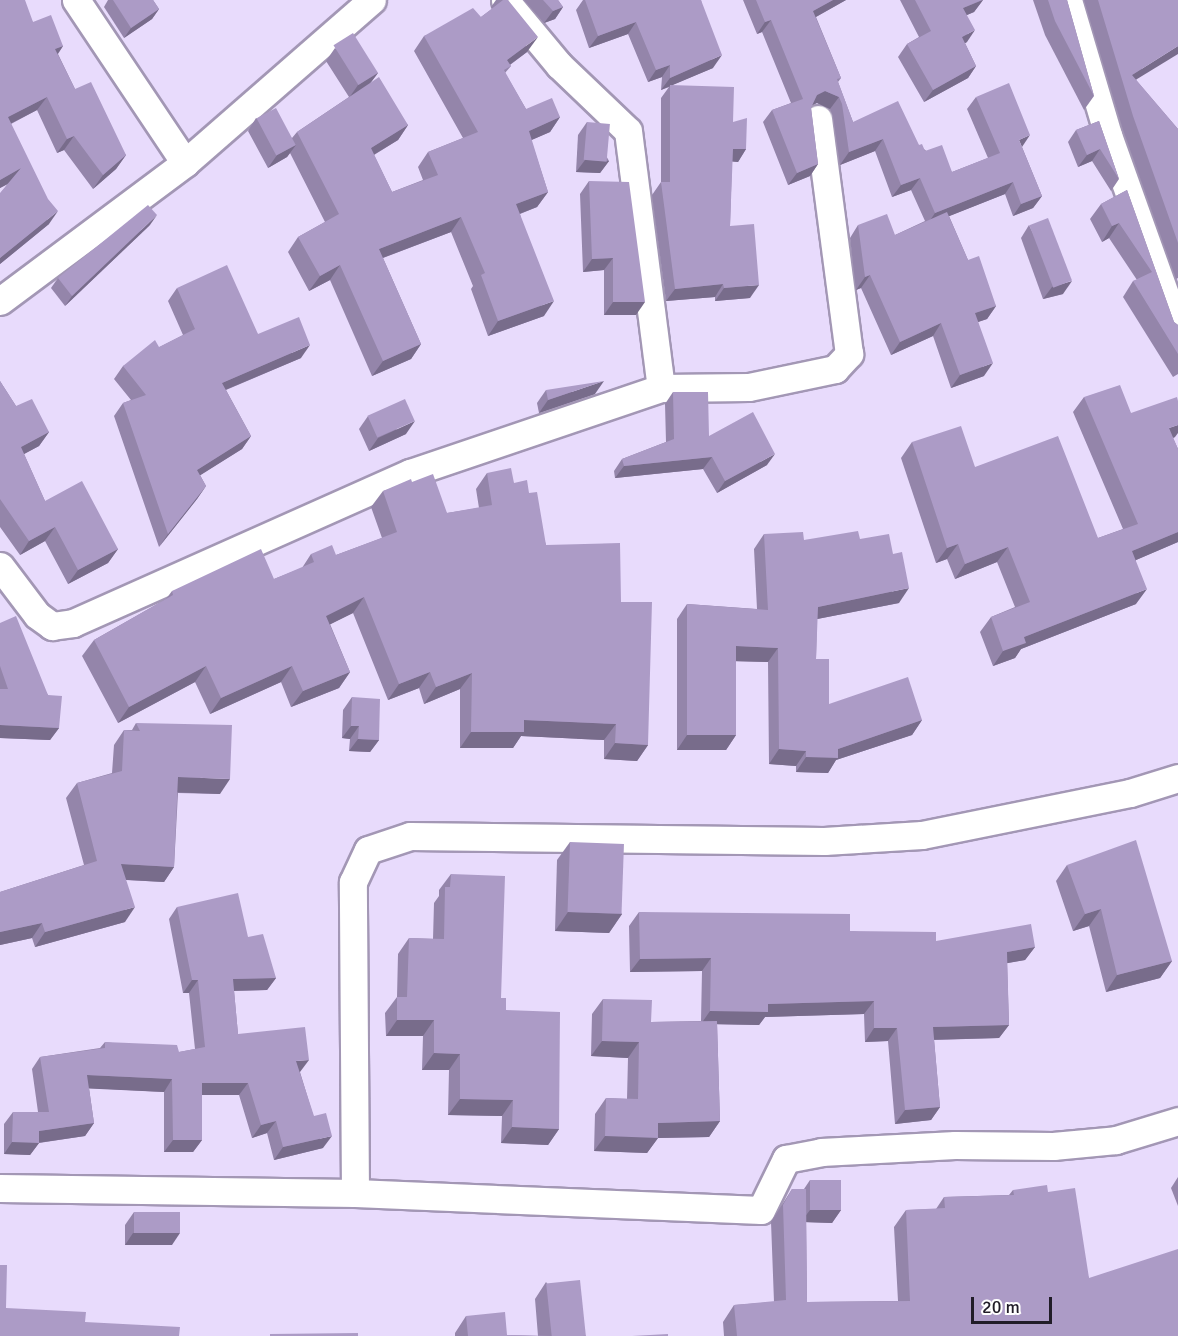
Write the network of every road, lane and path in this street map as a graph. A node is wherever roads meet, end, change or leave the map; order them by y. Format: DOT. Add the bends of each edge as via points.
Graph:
graph roads {
  1 [pos="76,0"];
  2 [pos="372,0"];
  3 [pos="505,0"];
  4 [pos="1068,0"];
  5 [pos="818,119"];
  6 [pos="185,163"];
  7 [pos="0,302"];
  8 [pos="1178,330"];
  9 [pos="661,388"];
  10 [pos="0,566"];
  11 [pos="1178,778"];
  12 [pos="1178,1121"];
  13 [pos="0,1188"];
  14 [pos="355,1192"];
  1 -- 6 [label="street"];
  2 -- 6 [label="street"];
  3 -- 9 [label="street" via="559,65 627,131"];
  4 -- 8 [label="street" via="1108,135"];
  5 -- 9 [label="street" via="849,354 835,369 749,387"];
  6 -- 7 [label="street"];
  9 -- 10 [label="street" via="410,473 73,623 52,626 37,615"];
  11 -- 14 [label="street" via="1130,793 922,835 824,841 410,836 368,850 353,882"];
  12 -- 14 [label="street" via="1116,1140 1053,1146 955,1145 821,1152 786,1159 761,1210"];
  13 -- 14 [label="street"];
}
